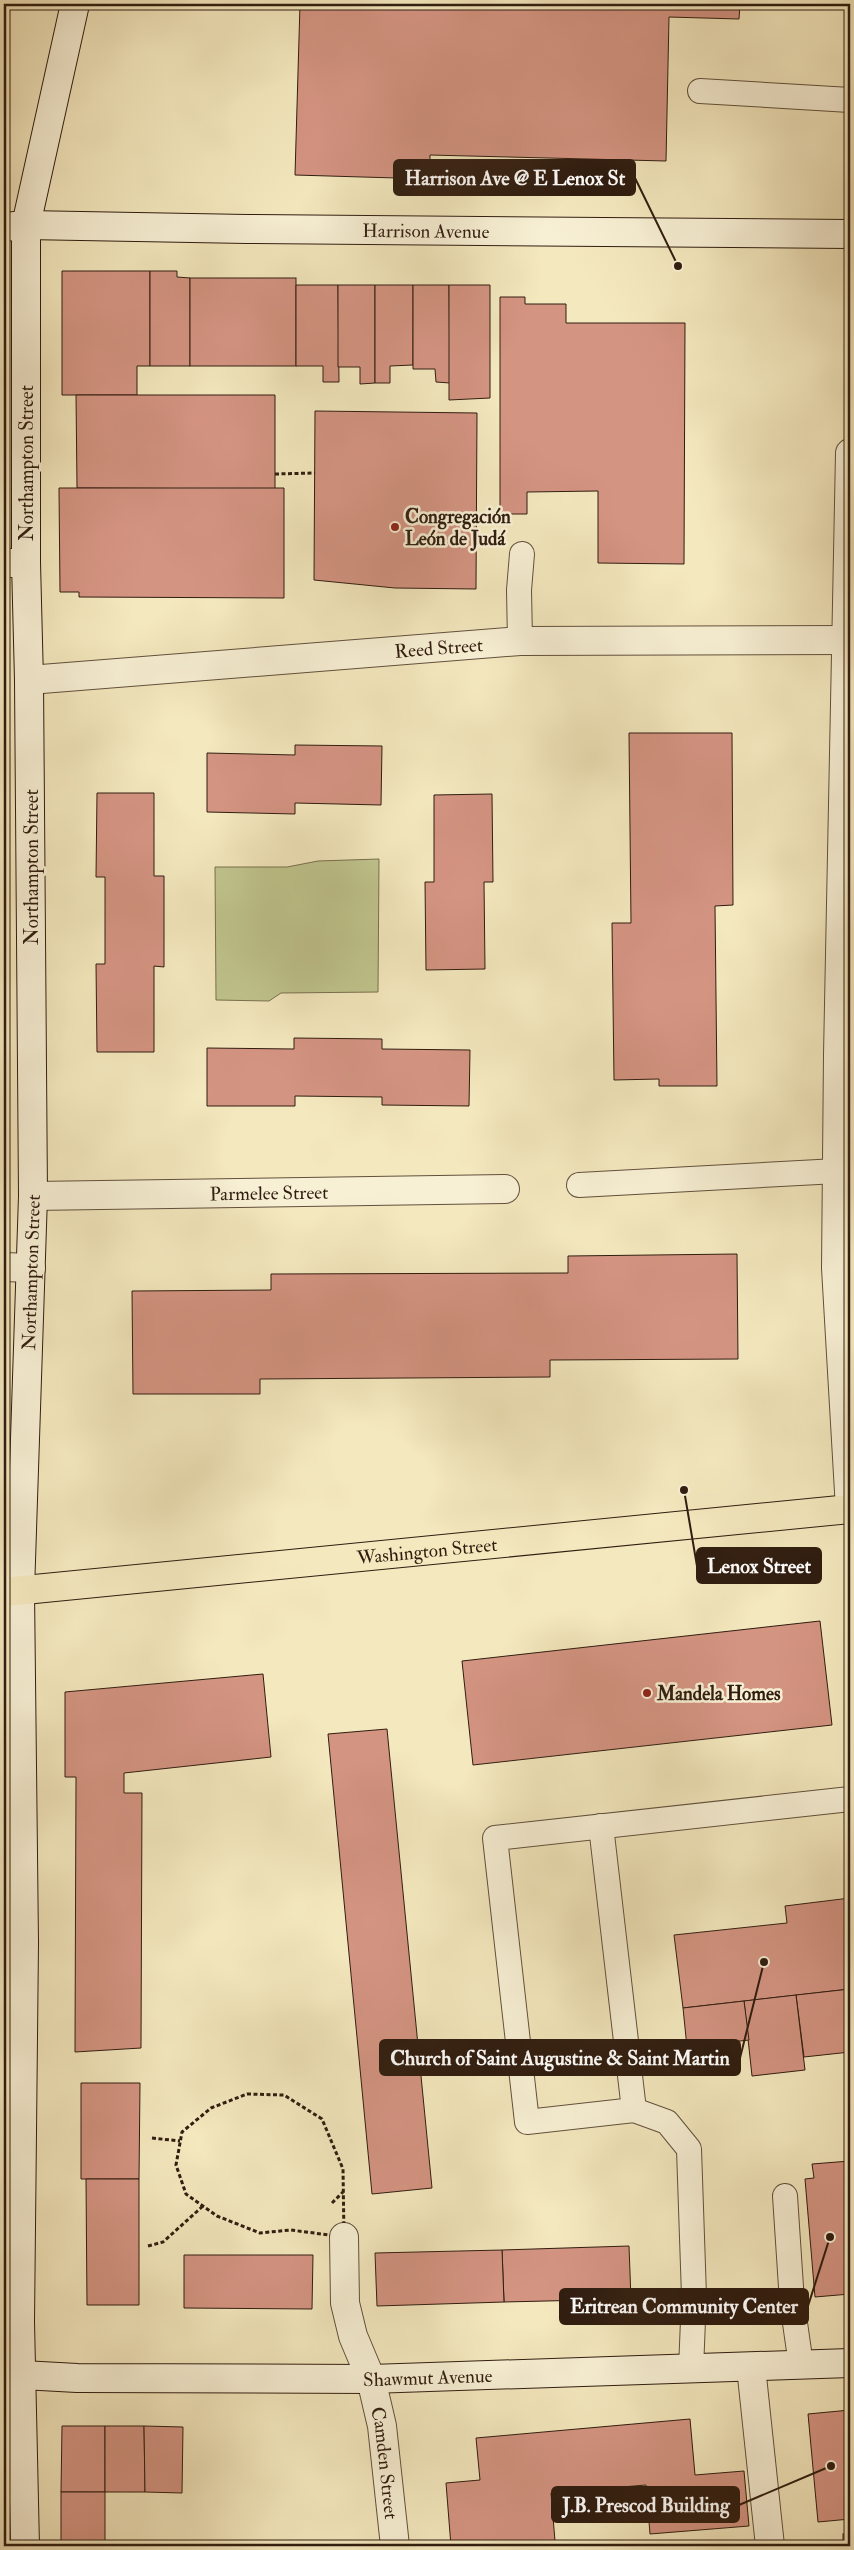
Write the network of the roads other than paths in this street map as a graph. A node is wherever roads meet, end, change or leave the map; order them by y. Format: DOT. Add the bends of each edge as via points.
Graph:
graph roads {
  1 [pos="75,4"];
  2 [pos="700,91"];
  3 [pos="850,100"];
  4 [pos="15,226"];
  5 [pos="850,234"];
  6 [pos="850,453"];
  7 [pos="522,554"];
  8 [pos="15,563"];
  9 [pos="848,640"];
  10 [pos="520,641"];
  11 [pos="29,680"];
  12 [pos="837,1171"];
  13 [pos="579,1185"];
  14 [pos="505,1189"];
  15 [pos="33,1196"];
  16 [pos="4,1267"];
  17 [pos="31,1268"];
  18 [pos="850,1509"];
  19 [pos="12,1592"];
  20 [pos="850,1799"];
  21 [pos="601,1826"];
  22 [pos="14,1942"];
  23 [pos="634,2110"];
  24 [pos="785,2196"];
  25 [pos="344,2237"];
  26 [pos="850,2363"];
  27 [pos="801,2365"];
  28 [pos="751,2368"];
  29 [pos="691,2369"];
  30 [pos="12,2375"];
  31 [pos="371,2378"];
  32 [pos="25,2546"];
  33 [pos="395,2546"];
  34 [pos="770,2546"];
  1 -- 4 [label="street, Northampton Street"];
  2 -- 3 [label="lane"];
  4 -- 5 [label="street, Harrison Avenue"];
  4 -- 8 [label="street, Northampton Street"];
  6 -- 9 [label="street"];
  7 -- 10 [label="lane"];
  8 -- 11 [label="street, Northampton Street"];
  9 -- 10 [label="street, Reed Street"];
  9 -- 12 [label="street"];
  10 -- 11 [label="street, Reed Street"];
  11 -- 15 [label="street, Northampton Street"];
  12 -- 13 [label="lane"];
  12 -- 18 [label="street" via="836,1268"];
  14 -- 15 [label="street, Parmelee Street"];
  15 -- 17 [label="street, Northampton Street"];
  16 -- 17 [label="street"];
  17 -- 19 [label="street, Northampton Street"];
  18 -- 19 [label="main road, Washington Street"];
  19 -- 22 [label="street, Northampton Street"];
  20 -- 21 [label="lane"];
  21 -- 23 [label="lane"];
  21 -- 23 [label="lane" via="495,1838 527,2122"];
  22 -- 30 [label="street, Northampton Street"];
  23 -- 29 [label="lane" via="667,2122 688,2149 694,2296"];
  24 -- 27 [label="lane" via="792,2302"];
  25 -- 31 [label="street, Camden Street" via="345,2303 353,2336"];
  26 -- 27 [label="street, Shawmut Avenue"];
  27 -- 28 [label="street, Shawmut Avenue"];
  28 -- 29 [label="street, Shawmut Avenue"];
  28 -- 34 [label="street"];
  29 -- 31 [label="street, Shawmut Avenue"];
  30 -- 31 [label="street, Shawmut Avenue"];
  30 -- 32 [label="street, Northampton Street" via="24,2440"];
  31 -- 33 [label="street, Camden Street" via="382,2426"];
}
